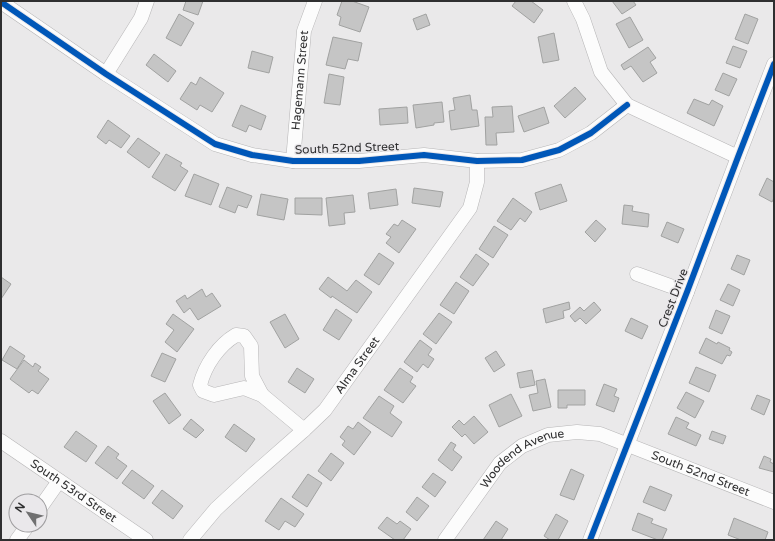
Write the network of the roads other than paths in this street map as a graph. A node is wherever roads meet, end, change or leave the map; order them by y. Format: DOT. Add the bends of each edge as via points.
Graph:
graph roads {
  1 [pos="148,1"];
  2 [pos="315,1"];
  3 [pos="574,1"];
  4 [pos="1,2"];
  5 [pos="774,64"];
  6 [pos="106,74"];
  7 [pos="627,105"];
  8 [pos="738,157"];
  9 [pos="477,161"];
  10 [pos="293,162"];
  11 [pos="637,274"];
  12 [pos="687,292"];
  13 [pos="262,395"];
  14 [pos="304,430"];
  15 [pos="1,441"];
  16 [pos="627,445"];
  17 [pos="59,481"];
  18 [pos="48,497"];
  19 [pos="774,502"];
  20 [pos="146,540"];
  21 [pos="190,540"];
  22 [pos="445,540"];
  23 [pos="590,540"];
  1 -- 6 [label="street" via="141,18"];
  2 -- 10 [label="street, Hagemann Street" via="304,31"];
  3 -- 7 [label="street" via="583,18 601,72"];
  4 -- 6 [label="street, South 52nd Street"];
  5 -- 8 [label="street, Crest Drive"];
  6 -- 10 [label="street, South 52nd Street" via="215,144 252,155"];
  7 -- 8 [label="street"];
  7 -- 9 [label="street, South 52nd Street" via="591,132 559,150 522,160"];
  8 -- 12 [label="street, Crest Drive"];
  9 -- 10 [label="street, South 52nd Street" via="424,155 359,161"];
  9 -- 14 [label="street, Alma Street" via="477,182 470,208 325,410"];
  11 -- 12 [label="street"];
  12 -- 16 [label="street, Crest Drive"];
  13 -- 13 [label="street" via="244,388 214,395 203,391 200,385 213,357 227,340 236,335 244,336 251,346 252,376"];
  13 -- 14 [label="street"];
  14 -- 21 [label="street, Alma Street" via="216,509"];
  15 -- 17 [label="street, South 53rd Street"];
  16 -- 19 [label="street, South 52nd Street"];
  16 -- 22 [label="street, Woodend Avenue" via="600,434 577,432 548,435 522,446 500,463"];
  16 -- 23 [label="street, Crest Drive"];
  17 -- 18 [label="street"];
  17 -- 20 [label="street, South 53rd Street"];
}
